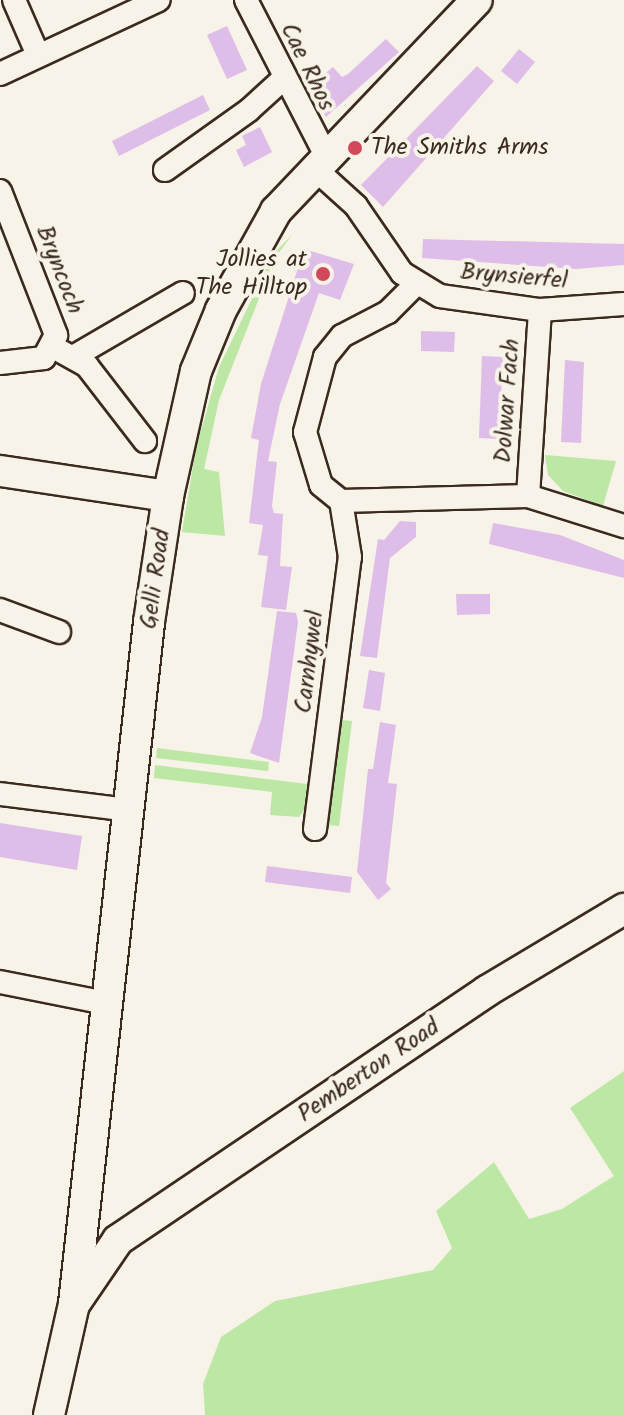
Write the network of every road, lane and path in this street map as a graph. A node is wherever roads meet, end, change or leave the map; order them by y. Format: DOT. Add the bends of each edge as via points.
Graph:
graph roads {
  1 [pos="14,0"];
  2 [pos="159,0"];
  3 [pos="246,0"];
  4 [pos="477,0"];
  5 [pos="38,55"];
  6 [pos="0,74"];
  7 [pos="284,78"];
  8 [pos="319,160"];
  9 [pos="165,170"];
  10 [pos="0,191"];
  11 [pos="415,285"];
  12 [pos="183,293"];
  13 [pos="624,304"];
  14 [pos="540,310"];
  15 [pos="53,347"];
  16 [pos="73,357"];
  17 [pos="0,363"];
  18 [pos="145,441"];
  19 [pos="0,471"];
  20 [pos="168,496"];
  21 [pos="528,496"];
  22 [pos="341,501"];
  23 [pos="624,526"];
  24 [pos="0,610"];
  25 [pos="59,632"];
  26 [pos="0,794"];
  27 [pos="129,810"];
  28 [pos="315,829"];
  29 [pos="624,909"];
  30 [pos="0,982"];
  31 [pos="106,1003"];
  32 [pos="82,1208"];
  33 [pos="118,1240"];
  34 [pos="74,1304"];
  35 [pos="49,1415"];
  1 -- 5 [label="street"];
  2 -- 5 [label="street"];
  3 -- 7 [label="street, Cae Rhos"];
  4 -- 8 [label="main road, Gelli Road"];
  5 -- 6 [label="street"];
  7 -- 8 [label="street, Cae Rhos"];
  7 -- 9 [label="street"];
  8 -- 11 [label="street"];
  8 -- 20 [label="main road, Gelli Road" via="276,211 221,310 196,371"];
  10 -- 15 [label="street, Bryncoch" via="55,323"];
  11 -- 14 [label="street, Brynsierfel" via="469,304"];
  11 -- 22 [label="street" via="388,312 342,336 325,357 305,432 307,451 321,485"];
  12 -- 16 [label="street, Bryncoch"];
  13 -- 14 [label="street, Brynsierfel"];
  14 -- 21 [label="street, Dolwar Fach"];
  15 -- 16 [label="street, Bryncoch"];
  15 -- 17 [label="street" via="34,363"];
  16 -- 18 [label="street, Bryncoch" via="87,366"];
  19 -- 20 [label="main road"];
  20 -- 27 [label="main road, Gelli Road"];
  21 -- 22 [label="street"];
  21 -- 23 [label="street"];
  22 -- 28 [label="street, Carnhywel" via="350,557"];
  24 -- 25 [label="street"];
  26 -- 27 [label="street"];
  27 -- 31 [label="main road, Gelli Road"];
  29 -- 33 [label="main road, Pemberton Road" via="487,991"];
  30 -- 31 [label="street"];
  31 -- 32 [label="main road, Gelli Road"];
  32 -- 33 [label="main road" via="98,1229"];
  32 -- 34 [label="main road, Gelli Road"];
  33 -- 34 [label="main road"];
  34 -- 35 [label="main road"];
}
